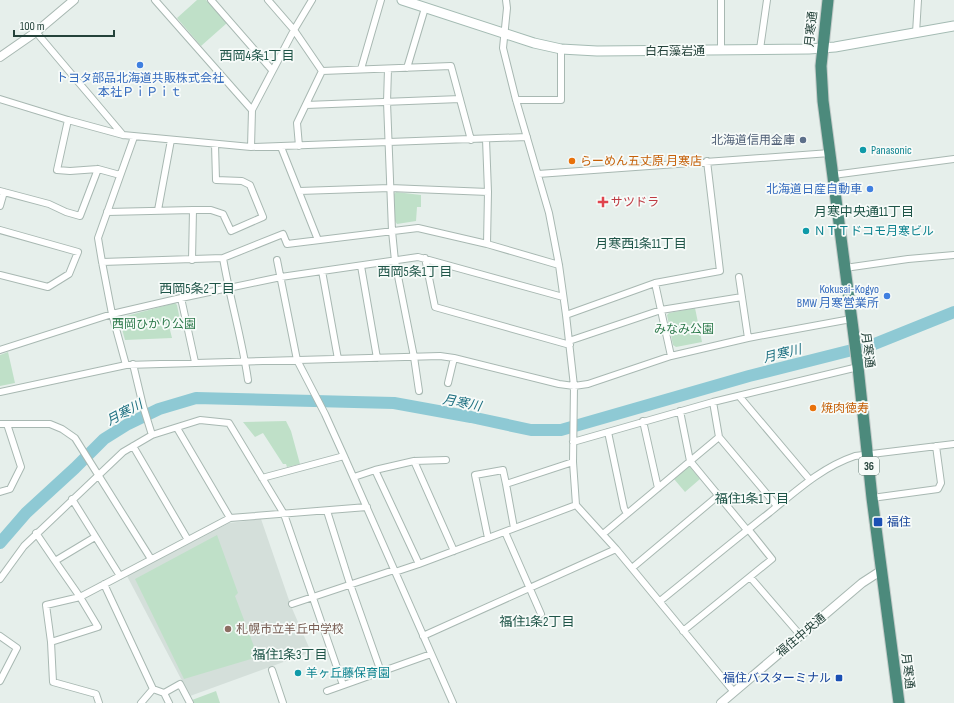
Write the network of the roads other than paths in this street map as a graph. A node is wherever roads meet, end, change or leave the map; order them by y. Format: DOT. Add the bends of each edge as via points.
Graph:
graph roads {
  1 [pos="74,0"];
  2 [pos="155,0"];
  3 [pos="211,0"];
  4 [pos="268,0"];
  5 [pos="312,0"];
  6 [pos="381,0"];
  7 [pos="402,0"];
  8 [pos="506,0"];
  9 [pos="720,0"];
  10 [pos="767,0"];
  11 [pos="828,0"];
  12 [pos="918,0"];
  13 [pos="425,8"];
  14 [pos="954,26"];
  15 [pos="294,30"];
  16 [pos="36,32"];
  17 [pos="916,33"];
  18 [pos="504,34"];
  19 [pos="822,48"];
  20 [pos="561,49"];
  21 [pos="760,49"];
  22 [pos="721,51"];
  23 [pos="0,57"];
  24 [pos="407,68"];
  25 [pos="361,69"];
  26 [pos="388,69"];
  27 [pos="272,70"];
  28 [pos="322,71"];
  29 [pos="0,99"];
  30 [pos="460,99"];
  31 [pos="516,100"];
  32 [pos="387,102"];
  33 [pos="306,105"];
  34 [pos="252,110"];
  35 [pos="68,120"];
  36 [pos="123,135"];
  37 [pos="134,137"];
  38 [pos="527,138"];
  39 [pos="486,139"];
  40 [pos="171,140"];
  41 [pos="471,140"];
  42 [pos="389,142"];
  43 [pos="215,144"];
  44 [pos="299,146"];
  45 [pos="252,147"];
  46 [pos="281,147"];
  47 [pos="830,153"];
  48 [pos="954,159"];
  49 [pos="707,161"];
  50 [pos="98,170"];
  51 [pos="538,174"];
  52 [pos="120,175"];
  53 [pos="833,175"];
  54 [pos="390,188"];
  55 [pos="299,191"];
  56 [pos="2,192"];
  57 [pos="488,192"];
  58 [pos="0,206"];
  59 [pos="158,210"];
  60 [pos="193,210"];
  61 [pos="107,212"];
  62 [pos="0,230"];
  63 [pos="392,231"];
  64 [pos="318,240"];
  65 [pos="487,244"];
  66 [pos="954,255"];
  67 [pos="223,258"];
  68 [pos="425,258"];
  69 [pos="192,260"];
  70 [pos="277,260"];
  71 [pos="396,261"];
  72 [pos="102,262"];
  73 [pos="559,265"];
  74 [pos="361,266"];
  75 [pos="844,268"];
  76 [pos="322,271"];
  77 [pos="0,274"];
  78 [pos="281,277"];
  79 [pos="739,277"];
  80 [pos="655,283"];
  81 [pos="228,288"];
  82 [pos="563,297"];
  83 [pos="742,297"];
  84 [pos="181,298"];
  85 [pos="661,310"];
  86 [pos="112,314"];
  87 [pos="566,315"];
  88 [pos="851,319"];
  89 [pos="748,338"];
  90 [pos="569,343"];
  91 [pos="0,350"];
  92 [pos="672,356"];
  93 [pos="414,357"];
  94 [pos="377,358"];
  95 [pos="454,358"];
  96 [pos="338,359"];
  97 [pos="297,360"];
  98 [pos="246,361"];
  99 [pos="195,362"];
  100 [pos="133,364"];
  101 [pos="857,364"];
  102 [pos="126,365"];
  103 [pos="248,380"];
  104 [pos="448,384"];
  105 [pos="574,386"];
  106 [pos="419,391"];
  107 [pos="0,392"];
  108 [pos="739,396"];
  109 [pos="713,402"];
  110 [pos="680,411"];
  111 [pos="643,421"];
  112 [pos="0,424"];
  113 [pos="8,424"];
  114 [pos="177,428"];
  115 [pos="608,432"];
  116 [pos="152,436"];
  117 [pos="719,437"];
  118 [pos="574,440"];
  119 [pos="954,444"];
  120 [pos="133,446"];
  121 [pos="936,446"];
  122 [pos="868,454"];
  123 [pos="344,456"];
  124 [pos="446,460"];
  125 [pos="414,461"];
  126 [pos="690,461"];
  127 [pos="573,462"];
  128 [pos="375,470"];
  129 [pos="97,472"];
  130 [pos="354,477"];
  131 [pos="262,478"];
  132 [pos="810,480"];
  133 [pos="506,484"];
  134 [pos="658,488"];
  135 [pos="0,492"];
  136 [pos="719,495"];
  137 [pos="872,498"];
  138 [pos="72,499"];
  139 [pos="576,505"];
  140 [pos="777,506"];
  141 [pos="367,507"];
  142 [pos="327,511"];
  143 [pos="284,514"];
  144 [pos="627,514"];
  145 [pos="230,518"];
  146 [pos="514,528"];
  147 [pos="748,530"];
  148 [pos="505,532"];
  149 [pos="36,533"];
  150 [pos="603,534"];
  151 [pos="95,537"];
  152 [pos="488,538"];
  153 [pos="188,540"];
  154 [pos="616,550"];
  155 [pos="454,551"];
  156 [pos="151,559"];
  157 [pos="55,561"];
  158 [pos="419,564"];
  159 [pos="632,568"];
  160 [pos="394,570"];
  161 [pos="882,570"];
  162 [pos="120,576"];
  163 [pos="750,577"];
  164 [pos="0,579"];
  165 [pos="104,584"];
  166 [pos="350,584"];
  167 [pos="530,589"];
  168 [pos="80,597"];
  169 [pos="313,597"];
  170 [pos="660,601"];
  171 [pos="292,604"];
  172 [pos="541,614"];
  173 [pos="683,631"];
  174 [pos="0,636"];
  175 [pos="423,636"];
  176 [pos="801,636"];
  177 [pos="51,642"];
  178 [pos="431,654"];
  179 [pos="272,670"];
  180 [pos="381,672"];
  181 [pos="0,681"];
  182 [pos="343,685"];
  183 [pos="153,689"];
  184 [pos="326,691"];
  185 [pos="734,692"];
  186 [pos="164,693"];
  187 [pos="99,703"];
  188 [pos="142,703"];
  189 [pos="169,703"];
  190 [pos="190,703"];
  191 [pos="283,703"];
  192 [pos="453,703"];
  193 [pos="721,703"];
  194 [pos="899,703"];
  1 -- 16 [label="street"];
  2 -- 34 [label="street"];
  3 -- 27 [label="street"];
  4 -- 15 [label="street"];
  5 -- 15 [label="street"];
  6 -- 25 [label="street"];
  7 -- 13 [label="main road, 白石藻岩通"];
  8 -- 18 [label="street"];
  9 -- 22 [label="street"];
  10 -- 21 [label="street"];
  11 -- 19 [label="highway, 月寒通 / 36"];
  12 -- 17 [label="street"];
  13 -- 18 [label="main road, 白石藻岩通"];
  13 -- 24 [label="street"];
  14 -- 17 [label="main road, 白石藻岩通"];
  15 -- 27 [label="street"];
  15 -- 28 [label="street"];
  16 -- 23 [label="street"];
  16 -- 36 [label="street"];
  17 -- 19 [label="main road, 白石藻岩通"];
  18 -- 20 [label="main road, 白石藻岩通"];
  18 -- 31 [label="street" via="503,48"];
  19 -- 21 [label="main road, 白石藻岩通"];
  19 -- 47 [label="highway, 月寒通 / 36" via="823,101"];
  20 -- 22 [label="main road, 白石藻岩通"];
  20 -- 31 [label="street" via="561,100"];
  21 -- 22 [label="main road, 白石藻岩通"];
  24 -- 26 [label="street"];
  24 -- 30 [label="street" via="451,66"];
  25 -- 26 [label="street"];
  25 -- 28 [label="street"];
  26 -- 32 [label="street"];
  27 -- 34 [label="street"];
  28 -- 33 [label="street"];
  29 -- 35 [label="street"];
  30 -- 32 [label="street"];
  30 -- 41 [label="street"];
  31 -- 38 [label="street"];
  32 -- 33 [label="street"];
  32 -- 42 [label="street"];
  33 -- 44 [label="street" via="298,123"];
  34 -- 45 [label="street"];
  35 -- 36 [label="street"];
  35 -- 50 [label="street" via="58,170"];
  36 -- 37 [label="street"];
  37 -- 40 [label="street"];
  37 -- 52 [label="street"];
  38 -- 39 [label="street"];
  38 -- 51 [label="street"];
  39 -- 41 [label="street"];
  39 -- 57 [label="street"];
  40 -- 43 [label="street"];
  40 -- 59 [label="street"];
  41 -- 42 [label="street"];
  42 -- 44 [label="street"];
  42 -- 54 [label="street"];
  43 -- 45 [label="street"];
  43 -- 60 [label="street" via="216,180 242,181 250,185 263,217 231,231 223,214 211,210"];
  44 -- 46 [label="street"];
  45 -- 46 [label="street"];
  46 -- 55 [label="street"];
  47 -- 49 [label="street"];
  47 -- 53 [label="highway, 月寒通 / 36"];
  48 -- 53 [label="street"];
  49 -- 51 [label="street"];
  49 -- 80 [label="street" via="720,271"];
  50 -- 52 [label="street"];
  50 -- 56 [label="street" via="80,216 49,204"];
  51 -- 73 [label="street" via="549,212"];
  52 -- 61 [label="street"];
  53 -- 75 [label="highway, 月寒通 / 36"];
  54 -- 55 [label="street"];
  54 -- 57 [label="street"];
  54 -- 63 [label="street"];
  55 -- 64 [label="street"];
  56 -- 58 [label="street"];
  57 -- 65 [label="street"];
  59 -- 60 [label="street"];
  59 -- 61 [label="street"];
  60 -- 69 [label="street"];
  61 -- 72 [label="street" via="98,238"];
  62 -- 77 [label="street" via="78,252 69,274 48,287"];
  63 -- 64 [label="street"];
  63 -- 65 [label="street" via="418,228"];
  63 -- 71 [label="street"];
  64 -- 67 [label="street" via="287,244 284,234"];
  65 -- 73 [label="street"];
  66 -- 75 [label="street"];
  67 -- 69 [label="street"];
  67 -- 81 [label="street"];
  68 -- 71 [label="street"];
  68 -- 82 [label="street"];
  68 -- 90 [label="street" via="435,307"];
  69 -- 72 [label="street"];
  70 -- 78 [label="street"];
  71 -- 74 [label="street"];
  71 -- 93 [label="street"];
  72 -- 86 [label="street"];
  73 -- 82 [label="street"];
  74 -- 76 [label="street"];
  74 -- 94 [label="street"];
  75 -- 88 [label="highway, 月寒通 / 36"];
  76 -- 78 [label="street"];
  76 -- 96 [label="street"];
  78 -- 81 [label="street"];
  78 -- 97 [label="street"];
  79 -- 83 [label="street"];
  80 -- 85 [label="street"];
  80 -- 87 [label="street"];
  81 -- 84 [label="street"];
  81 -- 98 [label="street"];
  82 -- 87 [label="street"];
  83 -- 85 [label="street"];
  83 -- 89 [label="street"];
  84 -- 86 [label="street"];
  84 -- 99 [label="street"];
  85 -- 90 [label="street"];
  85 -- 92 [label="street"];
  86 -- 91 [label="street"];
  86 -- 102 [label="street"];
  87 -- 90 [label="street"];
  88 -- 89 [label="street"];
  88 -- 101 [label="highway, 月寒通 / 36"];
  89 -- 92 [label="street"];
  90 -- 105 [label="street"];
  92 -- 105 [label="street" via="588,384"];
  93 -- 94 [label="street"];
  93 -- 95 [label="street"];
  93 -- 106 [label="street"];
  94 -- 96 [label="street"];
  95 -- 104 [label="street"];
  95 -- 105 [label="street"];
  96 -- 97 [label="street"];
  97 -- 98 [label="street"];
  97 -- 123 [label="street"];
  98 -- 99 [label="street"];
  98 -- 103 [label="street"];
  99 -- 100 [label="street"];
  100 -- 102 [label="street"];
  100 -- 116 [label="street"];
  101 -- 108 [label="street"];
  101 -- 122 [label="highway, 月寒通 / 36"];
  102 -- 107 [label="street"];
  105 -- 118 [label="street"];
  108 -- 109 [label="street"];
  108 -- 132 [label="street"];
  109 -- 110 [label="street"];
  109 -- 117 [label="street"];
  110 -- 111 [label="street"];
  110 -- 126 [label="street"];
  111 -- 115 [label="street"];
  111 -- 134 [label="street"];
  112 -- 113 [label="street"];
  113 -- 129 [label="street" via="50,424 62,429 75,438"];
  113 -- 135 [label="street" via="21,467 10,489"];
  114 -- 116 [label="street"];
  114 -- 131 [label="street" via="200,420 229,423"];
  114 -- 145 [label="street"];
  115 -- 118 [label="street"];
  115 -- 144 [label="street"];
  116 -- 120 [label="street"];
  117 -- 126 [label="street"];
  117 -- 140 [label="street"];
  118 -- 127 [label="street"];
  119 -- 121 [label="street"];
  120 -- 129 [label="street"];
  120 -- 153 [label="street"];
  121 -- 122 [label="street"];
  121 -- 137 [label="street" via="941,483 938,489"];
  122 -- 132 [label="street" via="842,460"];
  122 -- 137 [label="highway, 月寒通 / 36"];
  123 -- 130 [label="street"];
  123 -- 131 [label="street"];
  124 -- 125 [label="street"];
  125 -- 128 [label="street"];
  125 -- 155 [label="street"];
  126 -- 134 [label="street"];
  126 -- 136 [label="street"];
  127 -- 133 [label="street"];
  127 -- 139 [label="street"];
  128 -- 130 [label="street"];
  128 -- 158 [label="street"];
  129 -- 138 [label="street"];
  129 -- 156 [label="street"];
  130 -- 141 [label="street"];
  131 -- 143 [label="street"];
  132 -- 140 [label="street"];
  133 -- 146 [label="street"];
  133 -- 152 [label="street" via="503,470 475,474"];
  134 -- 144 [label="street"];
  136 -- 147 [label="street"];
  136 -- 159 [label="street"];
  137 -- 161 [label="highway, 月寒通 / 36"];
  138 -- 149 [label="street"];
  138 -- 151 [label="street"];
  139 -- 146 [label="street"];
  139 -- 150 [label="street"];
  140 -- 147 [label="street"];
  141 -- 142 [label="street"];
  141 -- 160 [label="street"];
  142 -- 143 [label="street"];
  142 -- 166 [label="street"];
  143 -- 145 [label="street"];
  143 -- 169 [label="street"];
  144 -- 150 [label="street"];
  145 -- 153 [label="street"];
  146 -- 148 [label="street"];
  147 -- 163 [label="street" via="772,559"];
  147 -- 170 [label="street"];
  148 -- 152 [label="street"];
  148 -- 167 [label="street"];
  149 -- 157 [label="street"];
  149 -- 164 [label="street"];
  150 -- 154 [label="street"];
  151 -- 157 [label="street"];
  151 -- 162 [label="street"];
  152 -- 155 [label="street"];
  153 -- 156 [label="street"];
  154 -- 159 [label="street"];
  154 -- 167 [label="street"];
  155 -- 158 [label="street"];
  156 -- 162 [label="street"];
  157 -- 168 [label="street"];
  158 -- 160 [label="street"];
  159 -- 170 [label="street"];
  160 -- 166 [label="street"];
  160 -- 175 [label="street"];
  161 -- 176 [label="street, 福住中央通" via="862,583"];
  161 -- 194 [label="highway, 月寒通 / 36"];
  162 -- 165 [label="street"];
  163 -- 173 [label="street"];
  163 -- 176 [label="street"];
  165 -- 168 [label="street"];
  165 -- 183 [label="street"];
  166 -- 169 [label="street"];
  166 -- 180 [label="street"];
  167 -- 172 [label="street"];
  167 -- 175 [label="street"];
  168 -- 177 [label="street" via="46,605"];
  168 -- 177 [label="street" via="98,627"];
  169 -- 171 [label="street"];
  169 -- 182 [label="street"];
  170 -- 173 [label="street"];
  173 -- 185 [label="street"];
  174 -- 181 [label="street" via="17,648"];
  175 -- 178 [label="street"];
  176 -- 185 [label="street, 福住中央通"];
  177 -- 187 [label="street" via="53,682 96,694"];
  178 -- 180 [label="street"];
  178 -- 192 [label="street"];
  179 -- 191 [label="street"];
  180 -- 182 [label="street"];
  182 -- 184 [label="street"];
  183 -- 186 [label="street"];
  183 -- 188 [label="street"];
  185 -- 193 [label="street, 福住中央通"];
  186 -- 189 [label="street"];
  186 -- 190 [label="street" via="180,684"];
}
